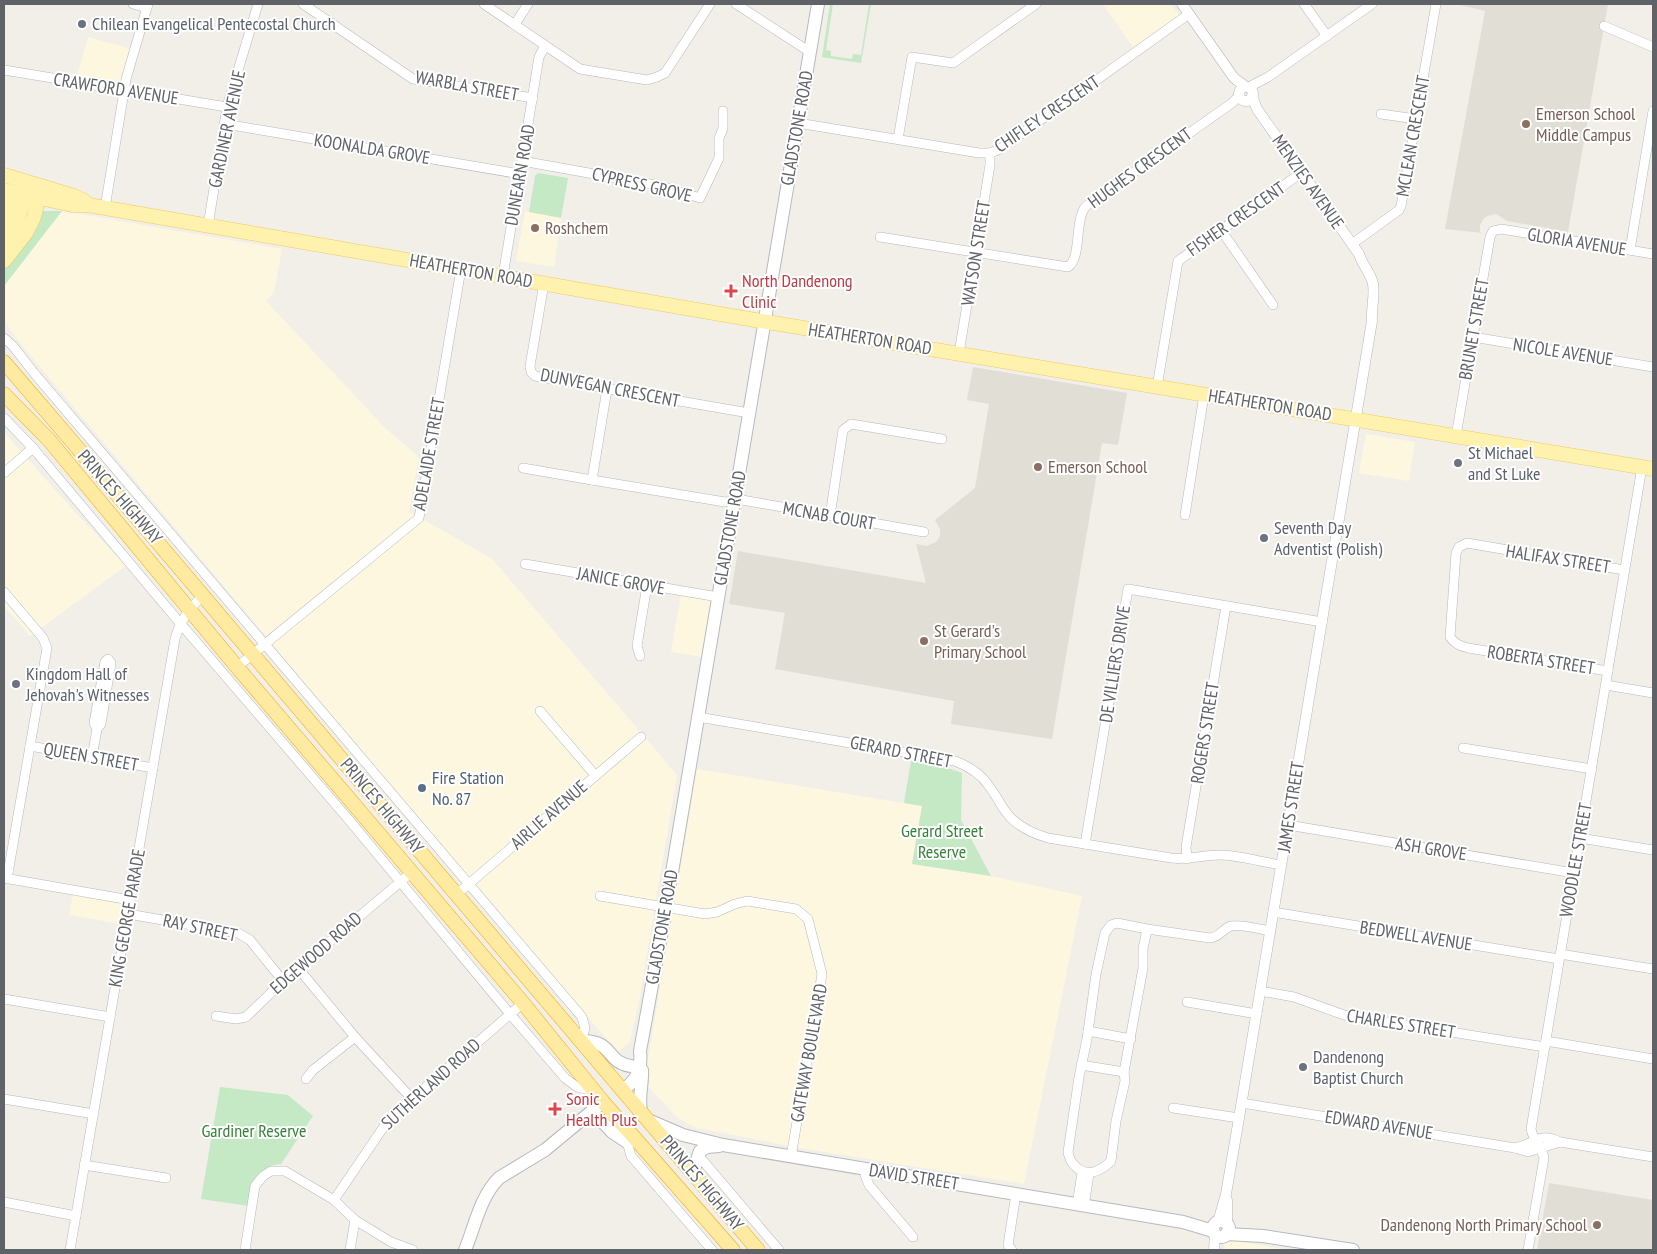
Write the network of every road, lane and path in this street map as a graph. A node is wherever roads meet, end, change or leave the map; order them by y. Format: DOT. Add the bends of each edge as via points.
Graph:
graph roads {
  1 [pos="133,4"];
  2 [pos="258,4"];
  3 [pos="303,4"];
  4 [pos="484,4"];
  5 [pos="528,4"];
  6 [pos="710,4"];
  7 [pos="736,4"];
  8 [pos="818,4"];
  9 [pos="1036,4"];
  10 [pos="1182,4"];
  11 [pos="1304,4"];
  12 [pos="1372,4"];
  13 [pos="1436,4"];
  14 [pos="148,6"];
  15 [pos="1190,14"];
  16 [pos="515,24"];
  17 [pos="1604,26"];
  18 [pos="1327,36"];
  19 [pos="545,46"];
  20 [pos="1653,47"];
  21 [pos="810,52"];
  22 [pos="4,70"];
  23 [pos="124,90"];
  24 [pos="1244,95"];
  25 [pos="533,98"];
  26 [pos="227,107"];
  27 [pos="723,111"];
  28 [pos="1653,111"];
  29 [pos="1381,114"];
  30 [pos="1416,119"];
  31 [pos="798,123"];
  32 [pos="225,124"];
  33 [pos="898,139"];
  34 [pos="990,153"];
  35 [pos="522,161"];
  36 [pos="1301,173"];
  37 [pos="520,174"];
  38 [pos="4,175"];
  39 [pos="6,191"];
  40 [pos="34,191"];
  41 [pos="105,208"];
  42 [pos="15,226"];
  43 [pos="208,226"];
  44 [pos="1501,229"];
  45 [pos="1221,230"];
  46 [pos="880,237"];
  47 [pos="4,242"];
  48 [pos="1352,244"];
  49 [pos="1630,250"];
  50 [pos="976,253"];
  51 [pos="1653,254"];
  52 [pos="4,261"];
  53 [pos="461,269"];
  54 [pos="503,276"];
  55 [pos="544,283"];
  56 [pos="1273,305"];
  57 [pos="764,322"];
  58 [pos="1473,337"];
  59 [pos="4,338"];
  60 [pos="959,353"];
  61 [pos="4,362"];
  62 [pos="1653,367"];
  63 [pos="1157,387"];
  64 [pos="607,389"];
  65 [pos="4,394"];
  66 [pos="1204,395"];
  67 [pos="749,413"];
  68 [pos="4,418"];
  69 [pos="1356,419"];
  70 [pos="1456,436"];
  71 [pos="942,439"];
  72 [pos="34,448"];
  73 [pos="523,468"];
  74 [pos="1648,468"];
  75 [pos="4,473"];
  76 [pos="592,480"];
  77 [pos="734,502"];
  78 [pos="1184,515"];
  79 [pos="830,516"];
  80 [pos="924,532"];
  81 [pos="525,564"];
  82 [pos="1624,570"];
  83 [pos="647,585"];
  84 [pos="4,592"];
  85 [pos="204,595"];
  86 [pos="718,597"];
  87 [pos="1226,606"];
  88 [pos="189,608"];
  89 [pos="1322,622"];
  90 [pos="180,624"];
  91 [pos="265,645"];
  92 [pos="1474,649"];
  93 [pos="253,654"];
  94 [pos="640,656"];
  95 [pos="237,667"];
  96 [pos="1608,671"];
  97 [pos="1606,685"];
  98 [pos="1653,694"];
  99 [pos="540,711"];
  100 [pos="698,717"];
  101 [pos="97,729"];
  102 [pos="641,737"];
  103 [pos="30,746"];
  104 [pos="1464,748"];
  105 [pos="92,757"];
  106 [pos="153,768"];
  107 [pos="1592,770"];
  108 [pos="595,775"];
  109 [pos="349,820"];
  110 [pos="368,820"];
  111 [pos="1288,825"];
  112 [pos="1580,838"];
  113 [pos="1085,844"];
  114 [pos="1653,850"];
  115 [pos="1187,859"];
  116 [pos="1281,865"];
  117 [pos="412,872"];
  118 [pos="1574,873"];
  119 [pos="6,878"];
  120 [pos="400,881"];
  121 [pos="470,884"];
  122 [pos="457,894"];
  123 [pos="600,896"];
  124 [pos="130,900"];
  125 [pos="666,908"];
  126 [pos="1273,912"];
  127 [pos="128,914"];
  128 [pos="1146,929"];
  129 [pos="1270,931"];
  130 [pos="1560,957"];
  131 [pos="298,968"];
  132 [pos="1653,969"];
  133 [pos="283,981"];
  134 [pos="1260,991"];
  135 [pos="4,999"];
  136 [pos="1187,1002"];
  137 [pos="523,1004"];
  138 [pos="510,1014"];
  139 [pos="1256,1014"];
  140 [pos="216,1016"];
  141 [pos="110,1017"];
  142 [pos="1088,1031"];
  143 [pos="355,1038"];
  144 [pos="1131,1039"];
  145 [pos="581,1041"];
  146 [pos="1546,1044"];
  147 [pos="1653,1058"];
  148 [pos="637,1060"];
  149 [pos="1081,1065"];
  150 [pos="1124,1072"];
  151 [pos="306,1079"];
  152 [pos="620,1087"];
  153 [pos="594,1091"];
  154 [pos="4,1099"];
  155 [pos="412,1100"];
  156 [pos="603,1102"];
  157 [pos="1242,1103"];
  158 [pos="1173,1108"];
  159 [pos="590,1113"];
  160 [pos="94,1114"];
  161 [pos="644,1116"];
  162 [pos="1239,1118"];
  163 [pos="630,1139"];
  164 [pos="1534,1139"];
  165 [pos="1560,1142"];
  166 [pos="724,1145"];
  167 [pos="1515,1148"];
  168 [pos="1540,1148"];
  169 [pos="698,1155"];
  170 [pos="790,1156"];
  171 [pos="1653,1158"];
  172 [pos="84,1165"];
  173 [pos="866,1169"];
  174 [pos="1086,1173"];
  175 [pos="697,1176"];
  176 [pos="166,1178"];
  177 [pos="1016,1194"];
  178 [pos="733,1195"];
  179 [pos="334,1200"];
  180 [pos="4,1202"];
  181 [pos="1080,1205"];
  182 [pos="76,1216"];
  183 [pos="355,1220"];
  184 [pos="1221,1229"];
  185 [pos="913,1237"];
  186 [pos="70,1250"];
  187 [pos="245,1250"];
  188 [pos="350,1250"];
  189 [pos="413,1250"];
  190 [pos="465,1250"];
  191 [pos="712,1250"];
  192 [pos="732,1250"];
  193 [pos="758,1250"];
  194 [pos="779,1250"];
  195 [pos="1012,1250"];
  196 [pos="1214,1250"];
  197 [pos="1219,1250"];
  198 [pos="1353,1250"];
  199 [pos="1528,1250"];
  1 -- 14 [label="street"];
  2 -- 26 [label="street, GARDINER AVENUE"];
  3 -- 25 [label="street, WARBLA STREET" via="413,79"];
  4 -- 16 [label="street"];
  5 -- 16 [label="street"];
  6 -- 19 [label="street" via="664,73 647,80 580,69"];
  7 -- 21 [label="street"];
  8 -- 21 [label="main road, GLADSTONE ROAD"];
  9 -- 33 [label="street" via="953,62 912,57"];
  10 -- 15 [label="street, MENZIES AVENUE"];
  11 -- 18 [label="street"];
  12 -- 18 [label="street, HUGHES CRESCENT"];
  13 -- 30 [label="street, MCLEAN CRESCENT"];
  14 -- 23 [label="street"];
  15 -- 24 [label="street, MENZIES AVENUE"];
  15 -- 34 [label="street, CHIFLEY CRESCENT"];
  16 -- 19 [label="street"];
  17 -- 20 [label="street"];
  18 -- 24 [label="street, HUGHES CRESCENT"];
  19 -- 25 [label="street, DUNEARN ROAD" via="539,57"];
  21 -- 31 [label="main road, GLADSTONE ROAD"];
  22 -- 23 [label="street, CRAWFORD AVENUE"];
  23 -- 26 [label="street, CRAWFORD AVENUE"];
  23 -- 41 [label="street"];
  24 -- 36 [label="street, MENZIES AVENUE"];
  24 -- 50 [label="street, HUGHES CRESCENT" via="1086,206 1081,214 1071,266 1065,268"];
  25 -- 35 [label="street, DUNEARN ROAD"];
  26 -- 32 [label="street, GARDINER AVENUE"];
  27 -- 35 [label="street, CYPRESS GROVE" via="719,158 700,198 661,186"];
  28 -- 49 [label="street"];
  29 -- 30 [label="street"];
  30 -- 48 [label="street, MCLEAN CRESCENT" via="1399,210"];
  31 -- 33 [label="street, CHIFLEY CRESCENT"];
  31 -- 57 [label="main road, GLADSTONE ROAD"];
  32 -- 37 [label="street, KOONALDA GROVE"];
  32 -- 43 [label="street, GARDINER AVENUE"];
  33 -- 34 [label="street, CHIFLEY CRESCENT"];
  34 -- 50 [label="street, WATSON STREET"];
  35 -- 37 [label="street, DUNEARN ROAD"];
  36 -- 45 [label="street, FISHER CRESCENT"];
  36 -- 48 [label="street, MENZIES AVENUE"];
  37 -- 54 [label="street, DUNEARN ROAD"];
  38 -- 40 [label="main road, HEATHERTON ROAD"];
  39 -- 40 [label="main road, HEATHERTON ROAD"];
  39 -- 42 [label="main road" via="10,221"];
  40 -- 41 [label="main road, HEATHERTON ROAD" via="72,205"];
  40 -- 42 [label="main road"];
  40 -- 52 [label="main road" via="34,217"];
  41 -- 43 [label="main road, HEATHERTON ROAD"];
  42 -- 47 [label="main road"];
  43 -- 53 [label="main road, HEATHERTON ROAD"];
  44 -- 49 [label="street, GLORIA AVENUE"];
  44 -- 58 [label="street, BRUNET STREET" via="1495,230 1490,237"];
  45 -- 56 [label="street"];
  45 -- 63 [label="street, FISHER CRESCENT" via="1178,261"];
  46 -- 50 [label="street, HUGHES CRESCENT"];
  48 -- 69 [label="street, MENZIES AVENUE" via="1370,274 1373,286 1372,322"];
  49 -- 51 [label="street, GLORIA AVENUE"];
  50 -- 60 [label="street, WATSON STREET"];
  53 -- 54 [label="main road, HEATHERTON ROAD"];
  53 -- 91 [label="street, ADELAIDE STREET" via="419,518"];
  54 -- 55 [label="main road, HEATHERTON ROAD"];
  55 -- 57 [label="main road, HEATHERTON ROAD"];
  55 -- 64 [label="street, DUNVEGAN CRESCENT" via="531,372 538,378"];
  57 -- 60 [label="main road, HEATHERTON ROAD"];
  57 -- 67 [label="main road, GLADSTONE ROAD"];
  58 -- 62 [label="street, NICOLE AVENUE"];
  58 -- 70 [label="street, BRUNET STREET"];
  59 -- 91 [label="street, PRINCES HIGHWAY"];
  60 -- 63 [label="main road, HEATHERTON ROAD"];
  61 -- 85 [label="highway, PRINCES HIGHWAY"];
  63 -- 66 [label="main road, HEATHERTON ROAD"];
  64 -- 67 [label="street, DUNVEGAN CRESCENT"];
  64 -- 76 [label="street"];
  65 -- 88 [label="highway, PRINCES HIGHWAY" via="49,440"];
  66 -- 69 [label="main road, HEATHERTON ROAD"];
  66 -- 78 [label="street"];
  67 -- 77 [label="main road, GLADSTONE ROAD"];
  68 -- 72 [label="street, PRINCES HIGHWAY"];
  69 -- 70 [label="main road, HEATHERTON ROAD"];
  69 -- 89 [label="street, JAMES STREET"];
  70 -- 74 [label="main road, HEATHERTON ROAD"];
  71 -- 79 [label="street" via="852,424 843,430"];
  72 -- 75 [label="street"];
  72 -- 90 [label="street, PRINCES HIGHWAY"];
  73 -- 76 [label="street, MCNAB COURT"];
  74 -- 82 [label="street, WOODLEE STREET"];
  76 -- 77 [label="street, MCNAB COURT"];
  77 -- 79 [label="street, MCNAB COURT" via="742,500"];
  77 -- 86 [label="main road, GLADSTONE ROAD"];
  79 -- 80 [label="street, MCNAB COURT"];
  81 -- 83 [label="street, JANICE GROVE"];
  82 -- 92 [label="street, HALIFAX STREET" via="1467,543 1459,547 1450,637 1461,646"];
  82 -- 96 [label="street, WOODLEE STREET"];
  83 -- 86 [label="street, JANICE GROVE"];
  83 -- 94 [label="street" via="636,646"];
  84 -- 103 [label="street" via="46,644"];
  85 -- 88 [label="street, KING GEORGE PARADE"];
  85 -- 93 [label="highway, PRINCES HIGHWAY"];
  86 -- 100 [label="main road, GLADSTONE ROAD"];
  87 -- 89 [label="street, DE VILLIERS DRIVE"];
  87 -- 113 [label="street, DE VILLIERS DRIVE" via="1128,589"];
  87 -- 115 [label="street, ROGERS STREET" via="1186,847"];
  88 -- 90 [label="street, KING GEORGE PARADE"];
  88 -- 95 [label="highway, PRINCES HIGHWAY"];
  89 -- 111 [label="street, JAMES STREET"];
  90 -- 106 [label="street, KING GEORGE PARADE"];
  90 -- 109 [label="street, PRINCES HIGHWAY"];
  91 -- 93 [label="street, ADELAIDE STREET"];
  91 -- 121 [label="street, PRINCES HIGHWAY"];
  92 -- 96 [label="street, ROBERTA STREET"];
  93 -- 95 [label="street, ADELAIDE STREET"];
  93 -- 122 [label="highway, PRINCES HIGHWAY"];
  95 -- 110 [label="highway, PRINCES HIGHWAY"];
  96 -- 97 [label="street, WOODLEE STREET"];
  97 -- 98 [label="street, ROBERTA STREET"];
  97 -- 107 [label="street, WOODLEE STREET"];
  99 -- 108 [label="street"];
  100 -- 113 [label="street, GERARD STREET" via="950,759 982,777 1006,813 1023,827 1048,838"];
  100 -- 125 [label="main road, GLADSTONE ROAD"];
  101 -- 101 [label="street" via="94,723 108,659 111,663 101,724"];
  101 -- 105 [label="street"];
  102 -- 108 [label="street, AIRLIE AVENUE"];
  103 -- 105 [label="street, QUEEN STREET"];
  103 -- 119 [label="street"];
  104 -- 107 [label="street"];
  105 -- 106 [label="street, QUEEN STREET"];
  106 -- 124 [label="street, KING GEORGE PARADE"];
  107 -- 112 [label="street, WOODLEE STREET"];
  108 -- 121 [label="street, AIRLIE AVENUE"];
  109 -- 110 [label="street"];
  109 -- 120 [label="street, PRINCES HIGHWAY"];
  110 -- 117 [label="highway, PRINCES HIGHWAY"];
  111 -- 116 [label="street, JAMES STREET"];
  111 -- 118 [label="street, ASH GROVE"];
  112 -- 114 [label="street"];
  112 -- 118 [label="street, WOODLEE STREET"];
  113 -- 115 [label="street, GERARD STREET"];
  115 -- 116 [label="street, GERARD STREET" via="1224,855"];
  116 -- 126 [label="street, JAMES STREET"];
  117 -- 120 [label="street, EDGEWOOD ROAD"];
  117 -- 137 [label="highway, PRINCES HIGHWAY"];
  118 -- 130 [label="street, WOODLEE STREET"];
  119 -- 124 [label="street"];
  120 -- 131 [label="street, EDGEWOOD ROAD"];
  120 -- 138 [label="street, PRINCES HIGHWAY"];
  121 -- 122 [label="street, AIRLIE AVENUE"];
  121 -- 145 [label="street, PRINCES HIGHWAY" via="582,1017 585,1028"];
  122 -- 145 [label="highway, PRINCES HIGHWAY"];
  123 -- 125 [label="street, GATEWAY BOULEVARD"];
  124 -- 127 [label="street, KING GEORGE PARADE"];
  125 -- 148 [label="main road, GLADSTONE ROAD"];
  125 -- 170 [label="street, GATEWAY BOULEVARD" via="709,914 747,902 796,909 808,919 822,974"];
  126 -- 129 [label="street, JAMES STREET"];
  126 -- 130 [label="street, BEDWELL AVENUE"];
  127 -- 133 [label="street, RAY STREET" via="238,933 250,940"];
  127 -- 141 [label="street, KING GEORGE PARADE"];
  128 -- 129 [label="street" via="1210,938 1233,926"];
  128 -- 142 [label="street" via="1117,922 1107,929 1096,974"];
  128 -- 144 [label="street"];
  129 -- 134 [label="street, JAMES STREET"];
  130 -- 132 [label="street, BEDWELL AVENUE"];
  130 -- 146 [label="street, WOODLEE STREET"];
  131 -- 133 [label="street, EDGEWOOD ROAD"];
  131 -- 143 [label="street"];
  133 -- 140 [label="street, EDGEWOOD ROAD" via="246,1017"];
  134 -- 139 [label="street, JAMES STREET"];
  134 -- 146 [label="street, CHARLES STREET" via="1294,997 1344,1015"];
  135 -- 141 [label="street"];
  136 -- 139 [label="street"];
  137 -- 138 [label="street, SUTHERLAND ROAD"];
  137 -- 153 [label="highway, PRINCES HIGHWAY"];
  138 -- 153 [label="street, PRINCES HIGHWAY" via="568,1081"];
  138 -- 155 [label="street, SUTHERLAND ROAD"];
  139 -- 157 [label="street, JAMES STREET"];
  141 -- 160 [label="street, KING GEORGE PARADE"];
  142 -- 144 [label="street"];
  142 -- 149 [label="street"];
  143 -- 151 [label="street" via="312,1070"];
  143 -- 155 [label="street"];
  144 -- 150 [label="street"];
  145 -- 148 [label="main road" via="599,1043 619,1063"];
  145 -- 152 [label="highway, PRINCES HIGHWAY"];
  146 -- 147 [label="street, CHARLES STREET"];
  146 -- 164 [label="street, WOODLEE STREET" via="1531,1129"];
  148 -- 152 [label="main road, GLADSTONE ROAD"];
  148 -- 161 [label="main road" via="642,1078 639,1097"];
  149 -- 150 [label="street"];
  149 -- 174 [label="street" via="1068,1154 1073,1163"];
  150 -- 174 [label="street" via="1111,1161"];
  152 -- 156 [label="highway"];
  152 -- 161 [label="highway, PRINCES HIGHWAY"];
  153 -- 156 [label="highway, PRINCES HIGHWAY"];
  154 -- 160 [label="street"];
  155 -- 179 [label="street, SUTHERLAND ROAD" via="389,1119"];
  156 -- 159 [label="main road"];
  156 -- 163 [label="highway, PRINCES HIGHWAY"];
  157 -- 162 [label="street, JAMES STREET"];
  157 -- 167 [label="street, EDWARD AVENUE"];
  158 -- 162 [label="street"];
  159 -- 163 [label="main road" via="612,1132"];
  159 -- 190 [label="main road" via="545,1150 493,1184"];
  160 -- 172 [label="street, KING GEORGE PARADE"];
  161 -- 166 [label="main road, DAVID STREET" via="683,1135"];
  161 -- 175 [label="highway, PRINCES HIGHWAY"];
  162 -- 184 [label="street, JAMES STREET"];
  163 -- 191 [label="street" via="632,1156"];
  163 -- 192 [label="highway, PRINCES HIGHWAY"];
  164 -- 165 [label="street, EDWARD AVENUE" via="1550,1138"];
  164 -- 167 [label="street"];
  164 -- 168 [label="street"];
  165 -- 168 [label="street, EDWARD AVENUE"];
  165 -- 171 [label="street, EDWARD AVENUE"];
  166 -- 169 [label="main road" via="706,1147"];
  166 -- 170 [label="main road, DAVID STREET"];
  167 -- 168 [label="street, EDWARD AVENUE" via="1525,1152"];
  168 -- 199 [label="street" via="1544,1158"];
  169 -- 175 [label="main road"];
  169 -- 178 [label="street"];
  170 -- 173 [label="main road, DAVID STREET"];
  172 -- 176 [label="street"];
  172 -- 182 [label="street, KING GEORGE PARADE"];
  173 -- 177 [label="main road, DAVID STREET"];
  173 -- 185 [label="street" via="869,1186"];
  174 -- 181 [label="street"];
  175 -- 178 [label="street"];
  175 -- 193 [label="highway, PRINCES HIGHWAY"];
  177 -- 181 [label="main road, DAVID STREET"];
  177 -- 195 [label="street" via="1008,1244"];
  178 -- 194 [label="street"];
  179 -- 183 [label="street"];
  179 -- 187 [label="street" via="285,1171 263,1176 255,1186"];
  180 -- 182 [label="street"];
  181 -- 184 [label="main road, DAVID STREET"];
  182 -- 186 [label="street, KING GEORGE PARADE"];
  183 -- 188 [label="street"];
  183 -- 189 [label="street" via="391,1242"];
  184 -- 196 [label="street, JAMES STREET"];
  184 -- 197 [label="street, JAMES STREET"];
  184 -- 198 [label="main road, DAVID STREET"];
}
